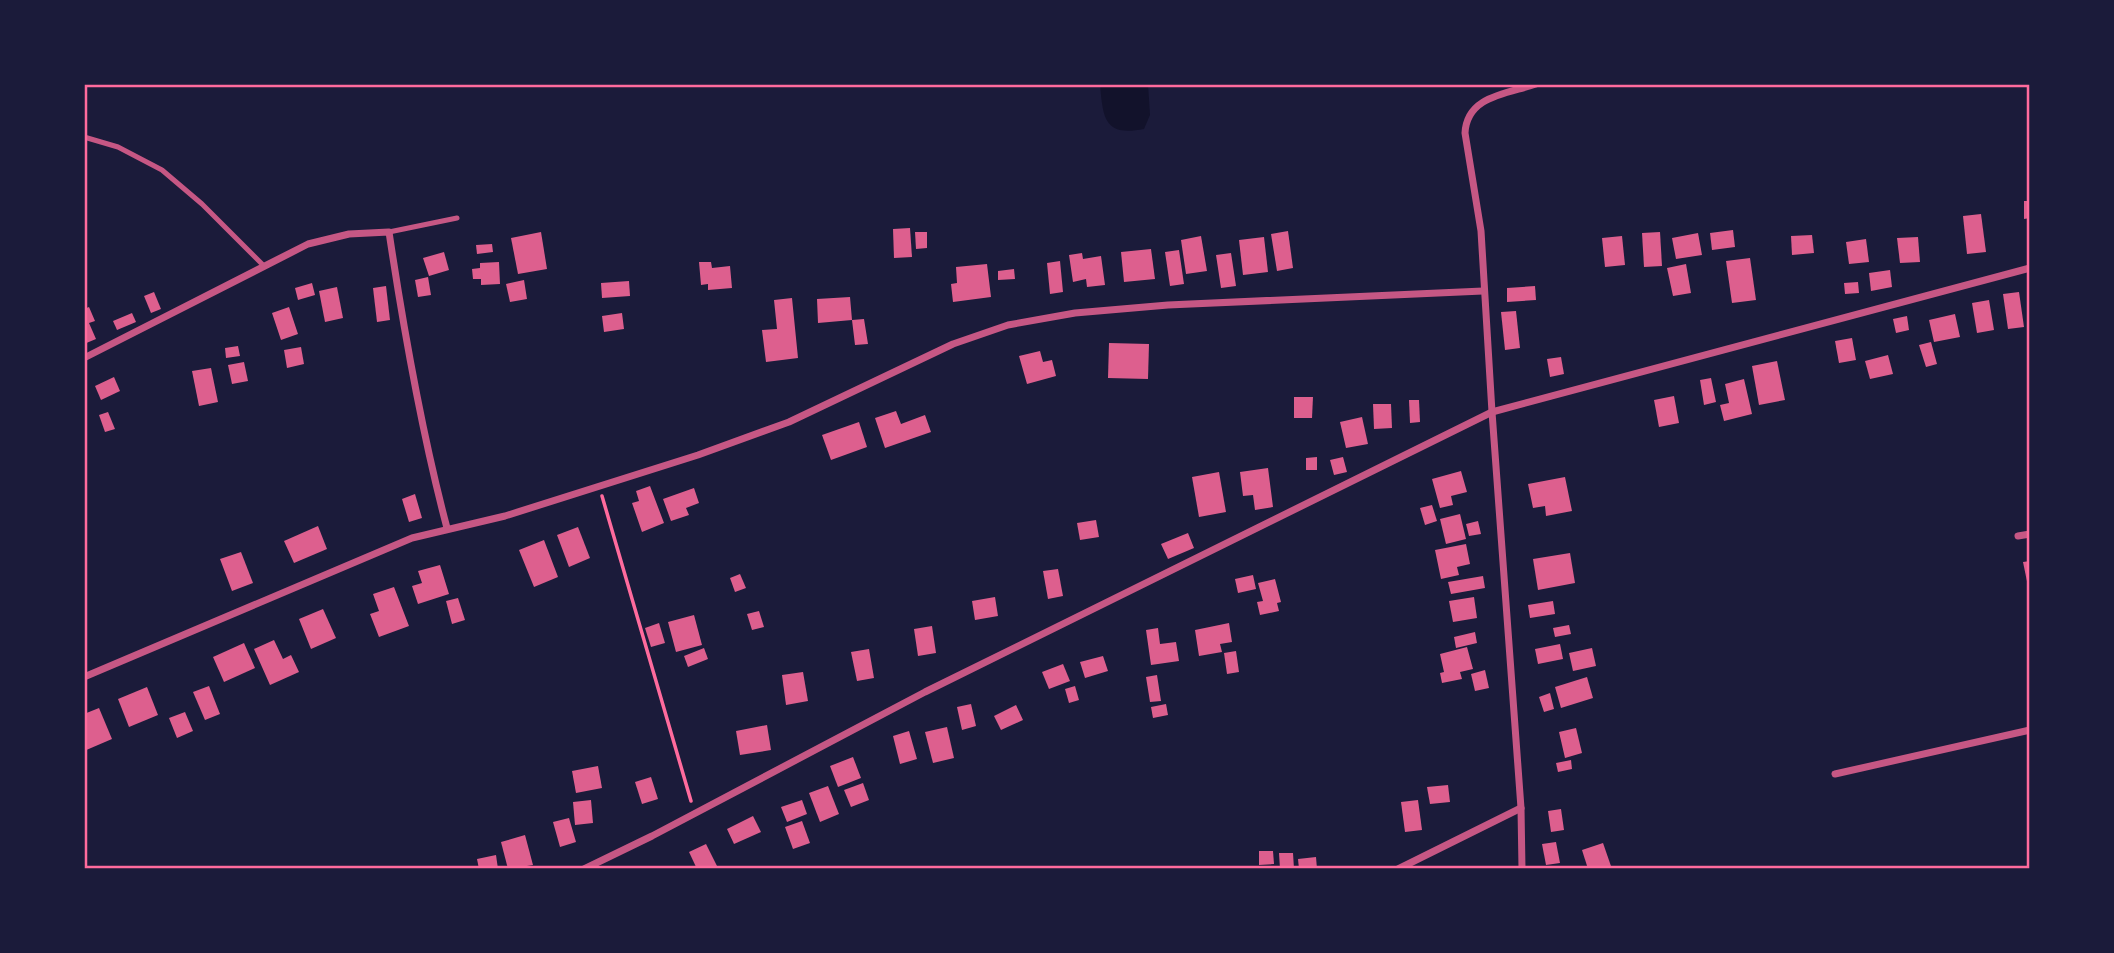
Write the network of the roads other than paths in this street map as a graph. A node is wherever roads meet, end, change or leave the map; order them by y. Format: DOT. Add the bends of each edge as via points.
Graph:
graph roads {
  1 [pos="1536,84"];
  2 [pos="84,137"];
  3 [pos="457,218"];
  4 [pos="389,232"];
  5 [pos="264,266"];
  6 [pos="2030,268"];
  7 [pos="1483,291"];
  8 [pos="84,358"];
  9 [pos="1492,412"];
  10 [pos="447,528"];
  11 [pos="2030,534"];
  12 [pos="2018,536"];
  13 [pos="84,677"];
  14 [pos="2030,730"];
  15 [pos="1835,774"];
  16 [pos="1521,808"];
  17 [pos="584,869"];
  18 [pos="1398,869"];
  19 [pos="1522,869"];
  1 -- 7 [label="street" via="1484,101 1465,120 1481,230"];
  2 -- 5 [label="lane" via="118,147 162,170"];
  3 -- 4 [label="lane"];
  4 -- 5 [label="street" via="349,234 308,244"];
  4 -- 10 [label="street" via="409,361"];
  5 -- 8 [label="street"];
  6 -- 9 [label="street"];
  7 -- 9 [label="street"];
  7 -- 10 [label="street" via="1168,305 1075,313 1008,325 941,349 789,422 698,455 505,516"];
  9 -- 16 [label="street"];
  9 -- 17 [label="street" via="937,686"];
  10 -- 13 [label="street" via="412,538"];
  11 -- 12 [label="street"];
  14 -- 15 [label="street"];
  16 -- 18 [label="street"];
  16 -- 19 [label="street"];
}
